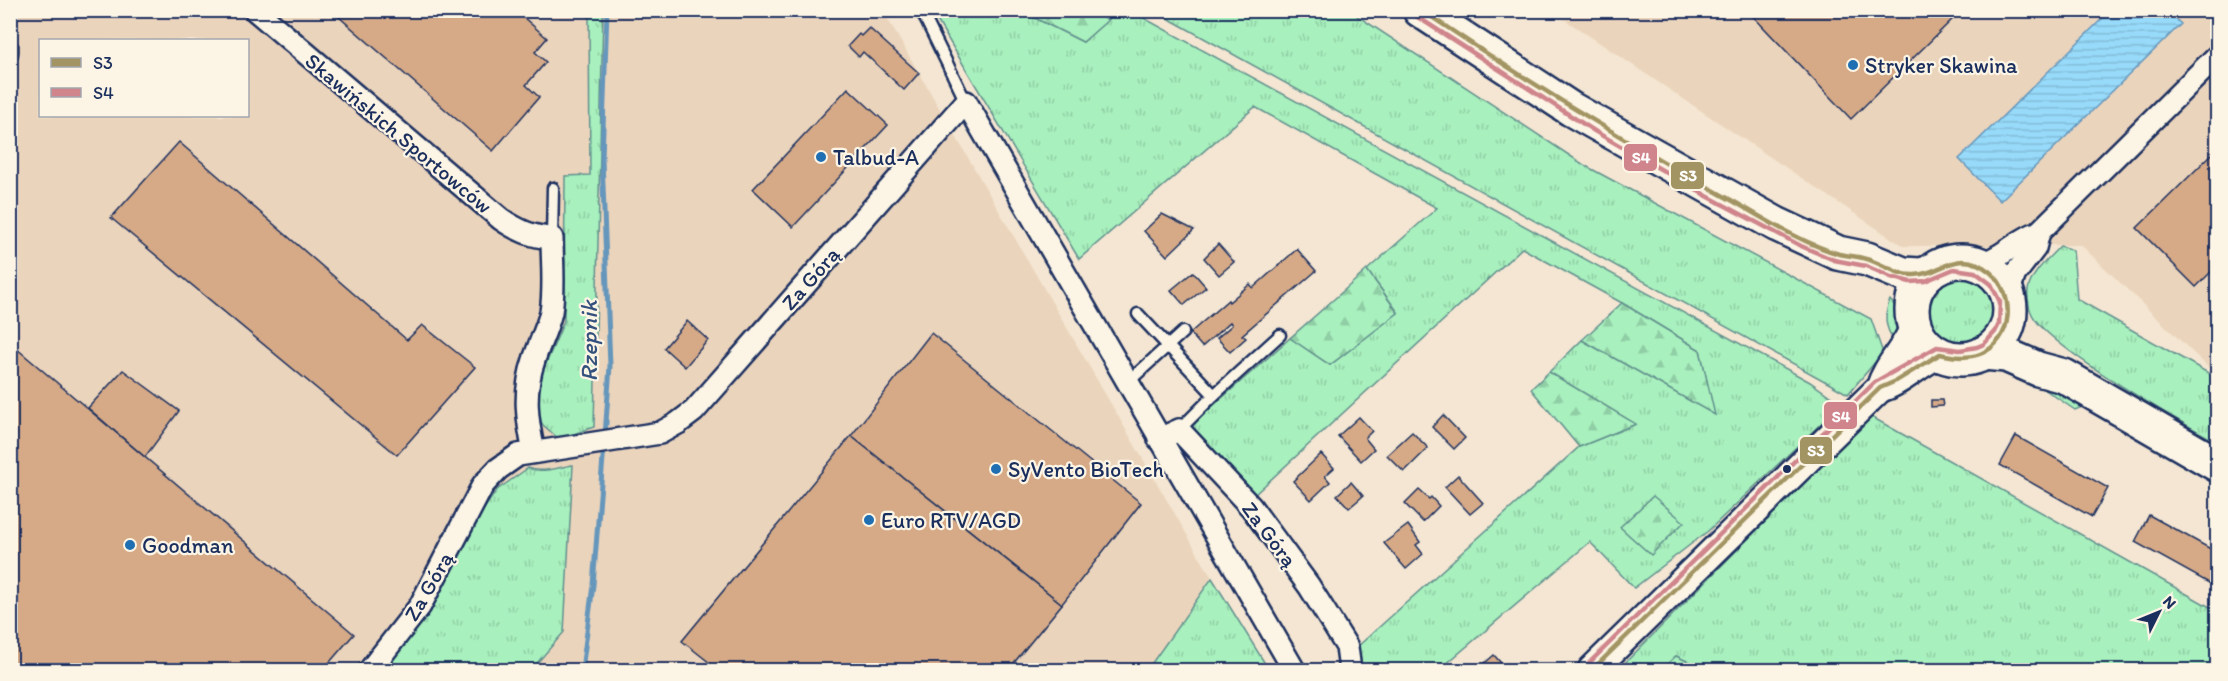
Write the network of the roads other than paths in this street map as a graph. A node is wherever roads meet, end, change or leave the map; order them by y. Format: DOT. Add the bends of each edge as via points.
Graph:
graph roads {
  1 [pos="255,10"];
  2 [pos="921,10"];
  3 [pos="1420,10"];
  4 [pos="2217,55"];
  5 [pos="966,102"];
  6 [pos="553,188"];
  7 [pos="2039,232"];
  8 [pos="552,238"];
  9 [pos="1838,253"];
  10 [pos="1978,265"];
  11 [pos="1929,273"];
  12 [pos="2008,306"];
  13 [pos="1138,314"];
  14 [pos="1913,317"];
  15 [pos="1183,332"];
  16 [pos="1280,335"];
  17 [pos="1167,346"];
  18 [pos="1984,353"];
  19 [pos="1940,354"];
  20 [pos="2064,376"];
  21 [pos="1127,383"];
  22 [pos="1880,388"];
  23 [pos="1214,395"];
  24 [pos="1179,430"];
  25 [pos="1159,439"];
  26 [pos="534,452"];
  27 [pos="2217,465"];
  28 [pos="370,670"];
  29 [pos="1294,670"];
  30 [pos="1350,670"];
  31 [pos="1592,670"];
  1 -- 8 [label="street, Skawińskich Sportowców" via="501,219 528,234"];
  2 -- 5 [label="lane"];
  3 -- 9 [label="main road" via="1589,119 1776,224"];
  4 -- 7 [label="street"];
  5 -- 21 [label="street, Za Górą"];
  5 -- 26 [label="street, Za Górą" via="694,411 660,433"];
  6 -- 8 [label="lane"];
  7 -- 10 [label="street" via="2025,237 1994,260"];
  7 -- 12 [label="street" via="2035,248 2015,274"];
  8 -- 26 [label="street" via="553,300 526,390"];
  9 -- 11 [label="main road" via="1867,259 1903,274"];
  9 -- 14 [label="main road" via="1859,272 1889,290"];
  10 -- 11 [label="main road" via="1953,262"];
  10 -- 12 [label="main road" via="1996,277"];
  11 -- 14 [label="main road" via="1917,289"];
  12 -- 18 [label="main road" via="2000,338"];
  12 -- 20 [label="main road" via="2022,336"];
  13 -- 17 [label="lane"];
  14 -- 19 [label="main road" via="1924,342"];
  14 -- 22 [label="street" via="1905,346 1885,372"];
  15 -- 17 [label="lane"];
  16 -- 23 [label="lane"];
  17 -- 21 [label="lane"];
  17 -- 23 [label="lane"];
  18 -- 19 [label="main road" via="1966,358"];
  18 -- 20 [label="main road" via="2006,355"];
  19 -- 22 [label="street" via="1922,362 1895,383"];
  20 -- 27 [label="main road"];
  21 -- 25 [label="street, Za Górą"];
  22 -- 31 [label="street"];
  23 -- 24 [label="lane"];
  24 -- 25 [label="street"];
  24 -- 30 [label="street, Za Górą" via="1251,507 1309,586 1347,647"];
  25 -- 29 [label="street, Za Górą"];
  26 -- 28 [label="street, Za Górą" via="518,455 483,485 420,606"];
}
